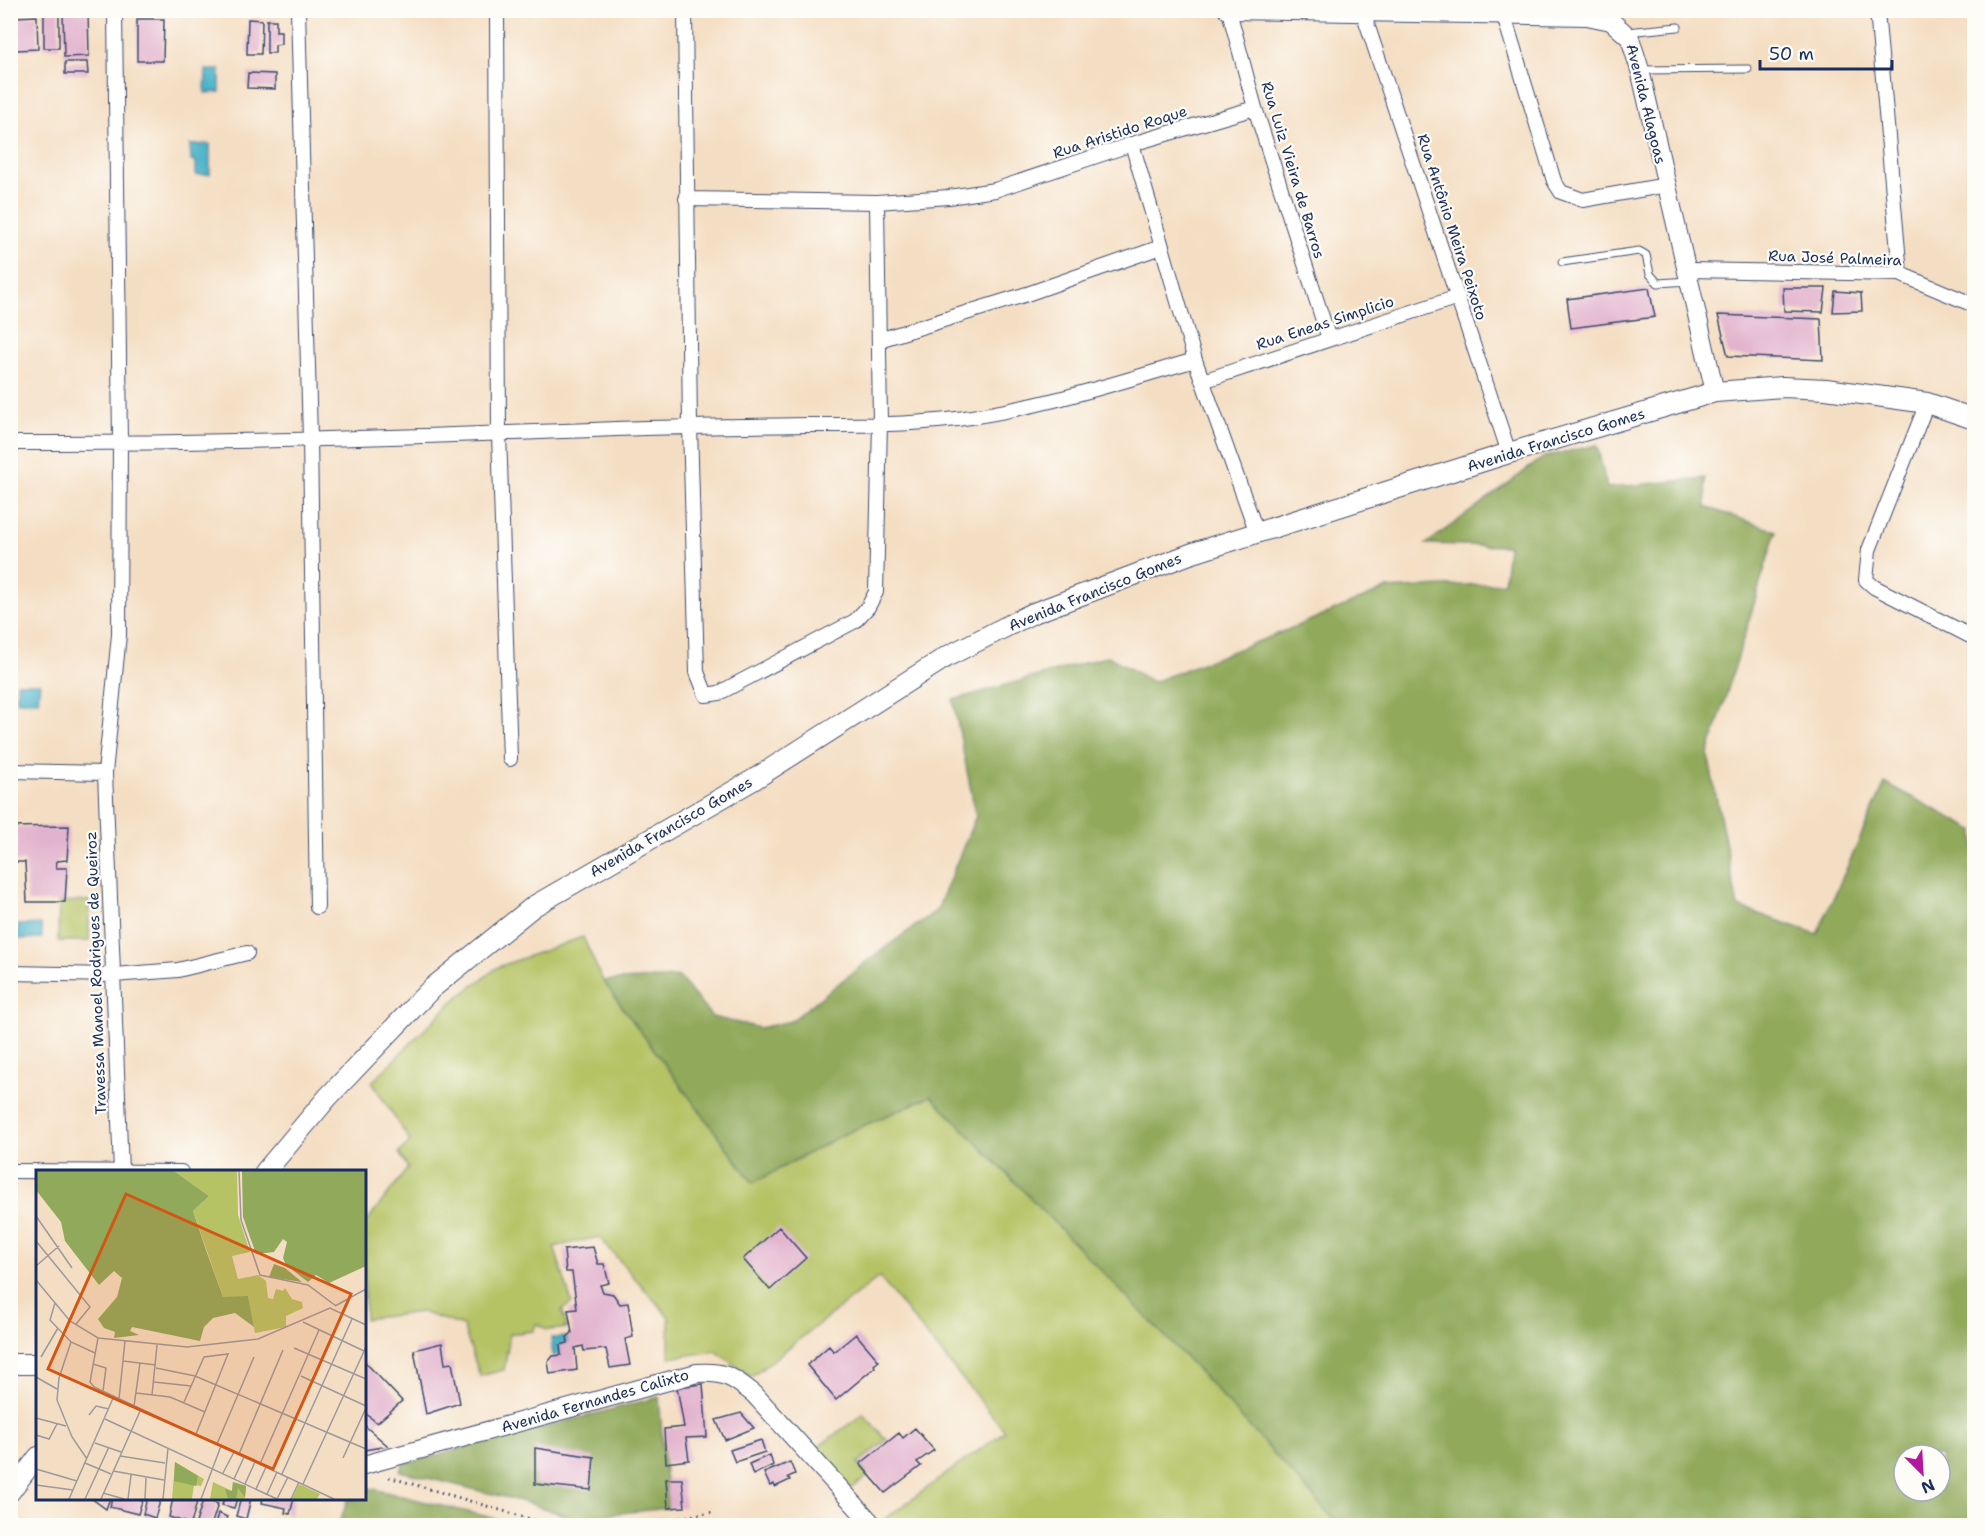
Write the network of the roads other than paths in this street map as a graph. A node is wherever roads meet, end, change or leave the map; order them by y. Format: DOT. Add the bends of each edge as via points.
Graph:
graph roads {
  1 [pos="115,10"];
  2 [pos="298,10"];
  3 [pos="497,10"];
  4 [pos="685,10"];
  5 [pos="1229,10"];
  6 [pos="1877,10"];
  7 [pos="1363,12"];
  8 [pos="1405,12"];
  9 [pos="1504,16"];
  10 [pos="1678,27"];
  11 [pos="1624,33"];
  12 [pos="1748,69"];
  13 [pos="1640,70"];
  14 [pos="1255,108"];
  15 [pos="1132,144"];
  16 [pos="1667,185"];
  17 [pos="686,199"];
  18 [pos="877,202"];
  19 [pos="1161,247"];
  20 [pos="1562,262"];
  21 [pos="1900,274"];
  22 [pos="1689,276"];
  23 [pos="1458,297"];
  24 [pos="1974,304"];
  25 [pos="1329,339"];
  26 [pos="879,340"];
  27 [pos="1195,360"];
  28 [pos="1203,381"];
  29 [pos="1715,392"];
  30 [pos="1927,403"];
  31 [pos="1974,418"];
  32 [pos="880,424"];
  33 [pos="690,426"];
  34 [pos="499,434"];
  35 [pos="310,438"];
  36 [pos="10,443"];
  37 [pos="120,443"];
  38 [pos="1509,453"];
  39 [pos="1257,533"];
  40 [pos="1974,638"];
  41 [pos="510,759"];
  42 [pos="10,771"];
  43 [pos="105,773"];
  44 [pos="317,907"];
  45 [pos="247,953"];
  46 [pos="10,973"];
  47 [pos="114,975"];
  48 [pos="121,1170"];
  49 [pos="267,1170"];
  50 [pos="10,1171"];
  51 [pos="36,1171"];
  52 [pos="10,1364"];
  53 [pos="36,1364"];
  54 [pos="36,1459"];
  55 [pos="366,1464"];
  56 [pos="10,1493"];
  57 [pos="874,1526"];
  1 -- 37 [label="street, Travessa Manoel Rodrigues de Queiroz"];
  2 -- 35 [label="street"];
  3 -- 34 [label="street"];
  4 -- 17 [label="street"];
  5 -- 7 [label="street, Avenida Alagoas"];
  5 -- 14 [label="street, Rua Luiz Vieira de Barros"];
  6 -- 21 [label="street"];
  7 -- 8 [label="street, Avenida Alagoas"];
  7 -- 23 [label="street, Rua Antônio Meira Peixoto"];
  8 -- 9 [label="street, Avenida Alagoas"];
  9 -- 11 [label="street, Avenida Alagoas" via="1587,16 1611,21"];
  9 -- 16 [label="street" via="1554,181 1561,192 1583,200"];
  10 -- 11 [label="lane"];
  11 -- 13 [label="street, Avenida Alagoas" via="1630,38"];
  12 -- 13 [label="lane"];
  13 -- 16 [label="street, Avenida Alagoas"];
  14 -- 15 [label="street, Rua Aristido Roque"];
  14 -- 25 [label="street, Rua Luiz Vieira de Barros"];
  15 -- 18 [label="street, Rua Aristido Roque" via="995,190"];
  15 -- 19 [label="street"];
  16 -- 22 [label="street, Avenida Alagoas"];
  17 -- 18 [label="street, Rua Aristido Roque"];
  17 -- 33 [label="street"];
  18 -- 26 [label="street"];
  19 -- 26 [label="street"];
  19 -- 27 [label="street"];
  20 -- 22 [label="lane" via="1639,251 1646,255 1650,274 1658,283"];
  21 -- 22 [label="street, Rua José Palmeira"];
  21 -- 24 [label="street, Rua José Palmeira"];
  22 -- 29 [label="street, Avenida Alagoas"];
  23 -- 25 [label="street, Rua Eneas Simplicio"];
  23 -- 38 [label="street, Rua Antônio Meira Peixoto"];
  25 -- 28 [label="street, Rua Eneas Simplicio"];
  26 -- 32 [label="street"];
  27 -- 28 [label="street"];
  27 -- 32 [label="street" via="1062,400 956,419"];
  28 -- 39 [label="street"];
  29 -- 30 [label="main road, Avenida Francisco Gomes" via="1783,387 1826,389"];
  29 -- 38 [label="main road, Avenida Francisco Gomes"];
  30 -- 31 [label="main road, Avenida Francisco Gomes"];
  30 -- 40 [label="street" via="1869,550 1866,580"];
  32 -- 33 [label="street"];
  32 -- 33 [label="street" via="876,592 868,607 855,621 719,693 706,695 697,672"];
  33 -- 34 [label="street"];
  34 -- 35 [label="street"];
  34 -- 41 [label="street"];
  35 -- 37 [label="street"];
  35 -- 44 [label="street"];
  36 -- 37 [label="street"];
  37 -- 43 [label="street, Travessa Manoel Rodrigues de Queiroz" via="119,635"];
  38 -- 39 [label="main road, Avenida Francisco Gomes"];
  39 -- 49 [label="main road, Avenida Francisco Gomes" via="1030,614 946,657 753,780 534,906 431,989 328,1098"];
  42 -- 43 [label="street"];
  43 -- 47 [label="street, Travessa Manoel Rodrigues de Queiroz"];
  45 -- 47 [label="street" via="178,970"];
  46 -- 47 [label="street"];
  47 -- 48 [label="street, Travessa Manoel Rodrigues de Queiroz"];
  50 -- 51 [label="street"];
  52 -- 53 [label="main road"];
  54 -- 56 [label="street"];
  55 -- 57 [label="street, Avenida Fernandes Calixto" via="697,1373 715,1372 733,1377 754,1394"];
}
